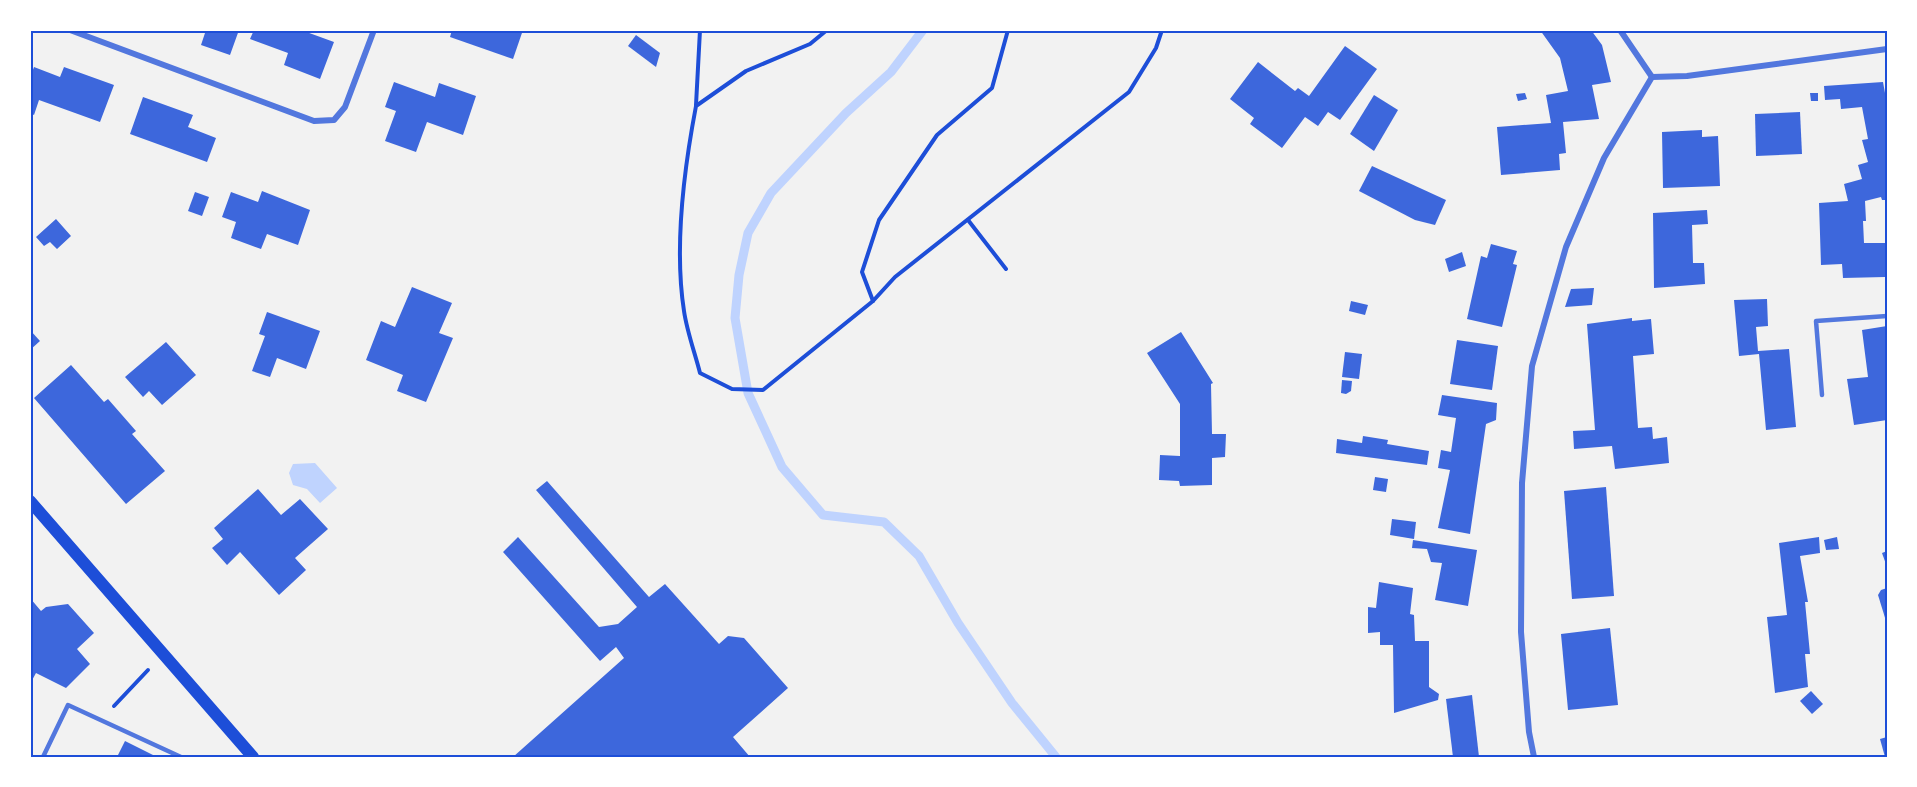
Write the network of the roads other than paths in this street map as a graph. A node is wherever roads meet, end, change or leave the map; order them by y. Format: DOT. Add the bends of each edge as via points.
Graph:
graph roads {
  1 [pos="70,30"];
  2 [pos="374,30"];
  3 [pos="1620,30"];
  4 [pos="1887,49"];
  5 [pos="1652,77"];
  6 [pos="1887,315"];
  7 [pos="1822,395"];
  8 [pos="30,501"];
  9 [pos="43,757"];
  10 [pos="181,757"];
  11 [pos="253,757"];
  12 [pos="1534,757"];
  1 -- 2 [label="street" via="314,122 334,120 345,107"];
  3 -- 5 [label="street"];
  4 -- 5 [label="street" via="1687,76"];
  5 -- 12 [label="street" via="1604,158 1566,247 1532,366 1522,483 1521,632"];
  6 -- 7 [label="lane" via="1816,321"];
  8 -- 11 [label="main road"];
  9 -- 10 [label="lane" via="68,705"];
}
